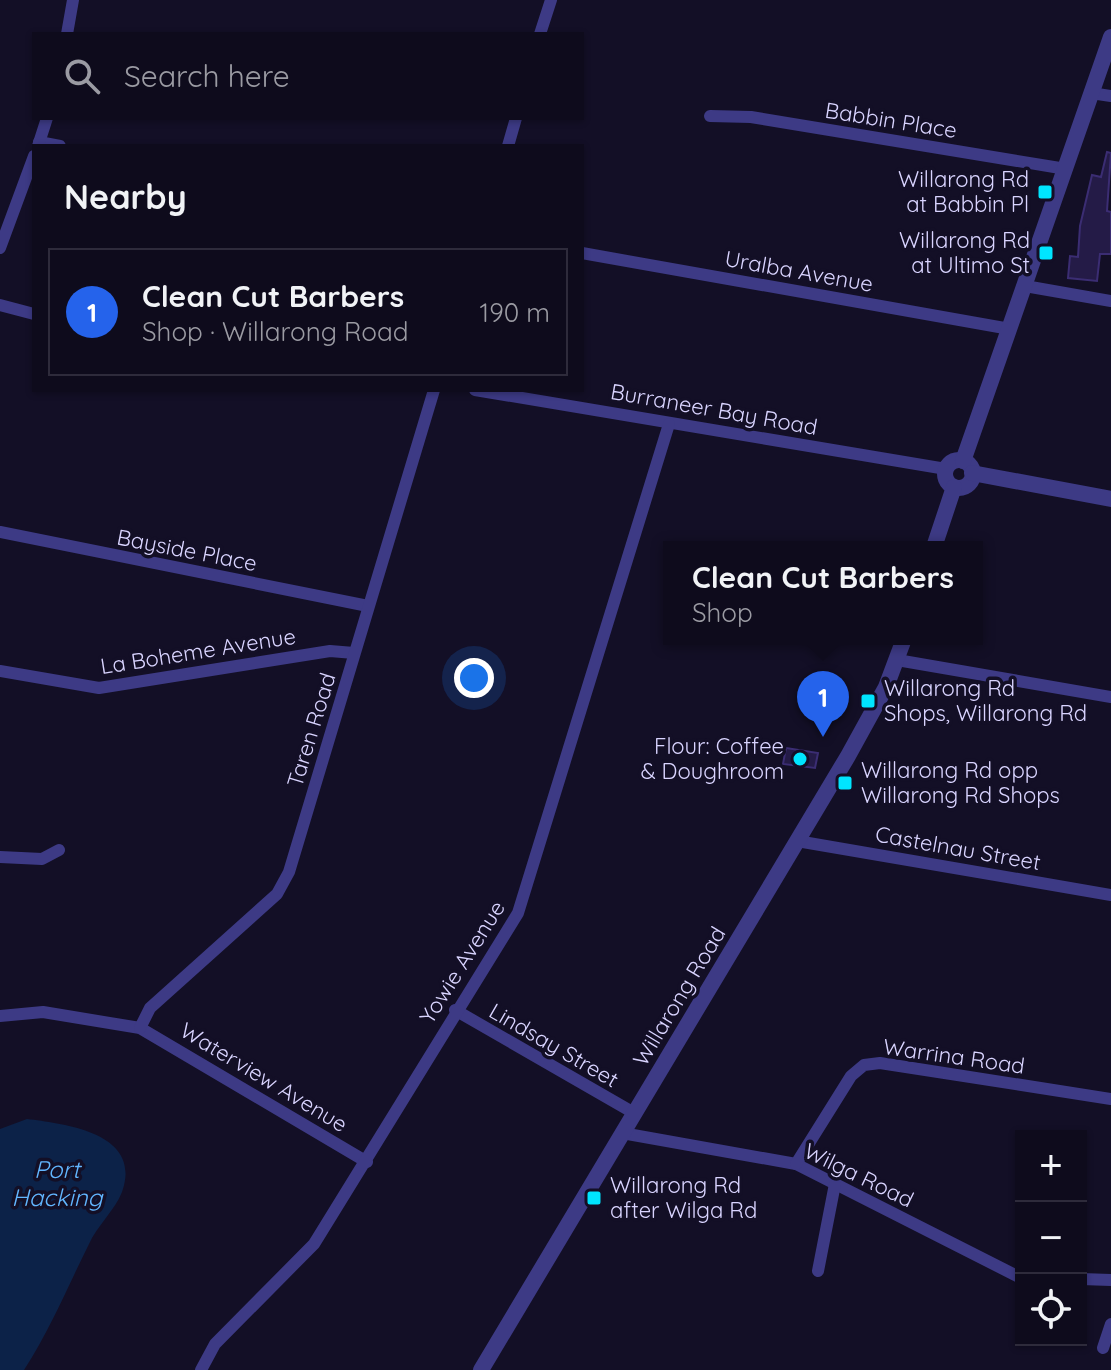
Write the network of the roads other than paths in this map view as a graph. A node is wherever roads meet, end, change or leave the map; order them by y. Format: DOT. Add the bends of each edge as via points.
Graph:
graph roads {
  1 [pos="73,0"];
  2 [pos="551,0"];
  3 [pos="67,32"];
  4 [pos="541,32"];
  5 [pos="1111,37"];
  6 [pos="1091,93"];
  7 [pos="1111,96"];
  8 [pos="710,116"];
  9 [pos="46,120"];
  10 [pos="515,120"];
  11 [pos="38,144"];
  12 [pos="509,144"];
  13 [pos="32,161"];
  14 [pos="1066,169"];
  15 [pos="0,248"];
  16 [pos="584,253"];
  17 [pos="1025,286"];
  18 [pos="1111,301"];
  19 [pos="0,305"];
  20 [pos="32,313"];
  21 [pos="1010,329"];
  22 [pos="433,392"];
  23 [pos="486,392"];
  24 [pos="669,424"];
  25 [pos="968,467"];
  26 [pos="946,469"];
  27 [pos="954,487"];
  28 [pos="1111,499"];
  29 [pos="0,532"];
  30 [pos="936,541"];
  31 [pos="368,606"];
  32 [pos="902,645"];
  33 [pos="354,653"];
  34 [pos="897,660"];
  35 [pos="0,671"];
  36 [pos="1111,697"];
  37 [pos="797,841"];
  38 [pos="59,850"];
  39 [pos="0,857"];
  40 [pos="1111,895"];
  41 [pos="455,1010"];
  42 [pos="0,1016"];
  43 [pos="140,1028"];
  44 [pos="1111,1099"];
  45 [pos="634,1113"];
  46 [pos="622,1133"];
  47 [pos="367,1162"];
  48 [pos="796,1164"];
  49 [pos="835,1184"];
  50 [pos="818,1271"];
  51 [pos="1015,1275"];
  52 [pos="1087,1279"];
  53 [pos="1111,1280"];
  54 [pos="1111,1324"];
  55 [pos="1103,1348"];
  56 [pos="201,1370"];
  57 [pos="481,1370"];
  1 -- 3 [label="street"];
  2 -- 4 [label="street"];
  5 -- 6 [label="street"];
  6 -- 7 [label="street"];
  6 -- 14 [label="street"];
  8 -- 14 [label="street, Babbin Place" via="751,117"];
  9 -- 11 [label="street"];
  10 -- 12 [label="street"];
  13 -- 15 [label="street"];
  14 -- 17 [label="street"];
  16 -- 21 [label="street, Uralba Avenue"];
  17 -- 18 [label="street"];
  17 -- 21 [label="street"];
  19 -- 20 [label="street"];
  21 -- 25 [label="street"];
  22 -- 31 [label="street, Taren Road"];
  23 -- 24 [label="street, Burraneer Bay Road"];
  24 -- 26 [label="street, Burraneer Bay Road"];
  24 -- 41 [label="street, Yowie Avenue" via="523,898"];
  25 -- 26 [label="street" via="953,462"];
  25 -- 27 [label="street" via="967,485"];
  25 -- 28 [label="street"];
  26 -- 27 [label="street"];
  27 -- 30 [label="street"];
  29 -- 31 [label="street, Bayside Place"];
  31 -- 33 [label="street, Taren Road"];
  32 -- 34 [label="street, Willarong Road"];
  33 -- 35 [label="street, La Boheme Avenue" via="330,651 99,688"];
  33 -- 43 [label="street, Taren Road" via="289,872 277,894 150,1008"];
  34 -- 36 [label="street"];
  34 -- 37 [label="street, Willarong Road" via="873,712"];
  37 -- 40 [label="street, Castelnau Street"];
  37 -- 45 [label="street, Willarong Road"];
  38 -- 39 [label="street" via="42,859"];
  41 -- 45 [label="street, Lindsay Street"];
  41 -- 47 [label="street, Yowie Avenue"];
  42 -- 43 [label="street" via="43,1012"];
  43 -- 47 [label="street, Waterview Avenue"];
  44 -- 48 [label="street, Warrina Road" via="880,1063 864,1065 851,1076"];
  45 -- 46 [label="street, Willarong Road"];
  46 -- 48 [label="street, Wilga Road"];
  46 -- 57 [label="street, Willarong Road"];
  47 -- 56 [label="street, Yowie Avenue" via="314,1244 215,1344"];
  48 -- 49 [label="street, Wilga Road"];
  49 -- 50 [label="street"];
  49 -- 51 [label="street, Wilga Road"];
  52 -- 53 [label="street"];
  54 -- 55 [label="street"];
}
